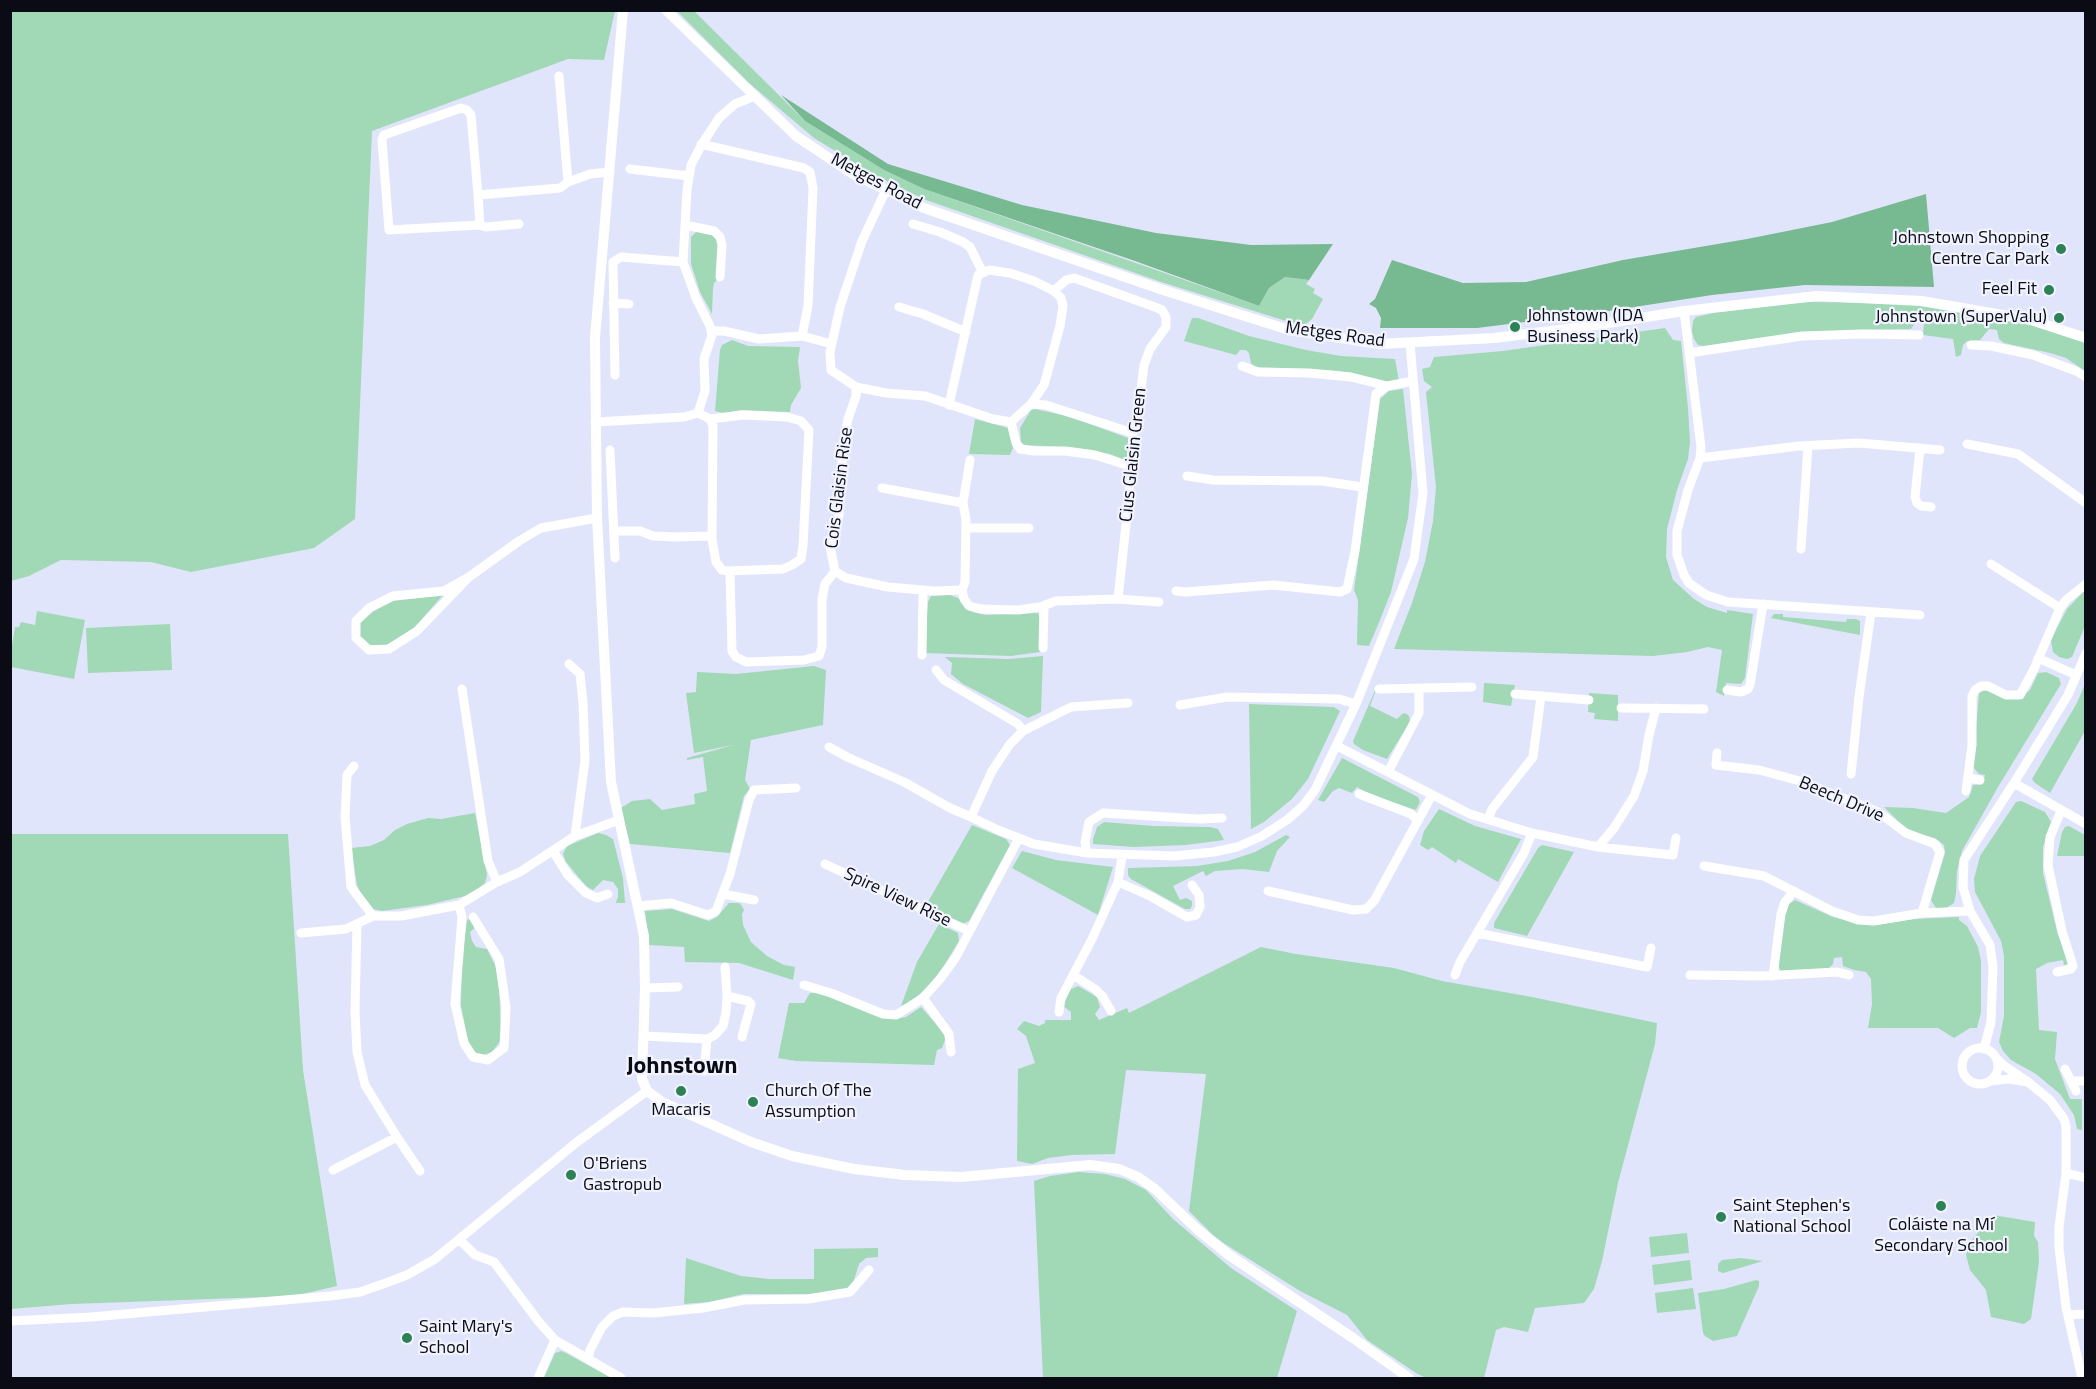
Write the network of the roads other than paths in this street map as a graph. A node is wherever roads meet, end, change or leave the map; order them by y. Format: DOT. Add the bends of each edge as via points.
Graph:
graph roads {
  1 [pos="623,10"];
  2 [pos="666,10"];
  3 [pos="559,76"];
  4 [pos="755,96"];
  5 [pos="701,144"];
  6 [pos="630,170"];
  7 [pos="609,172"];
  8 [pos="689,176"];
  9 [pos="568,182"];
  10 [pos="886,190"];
  11 [pos="478,195"];
  12 [pos="519,224"];
  13 [pos="913,224"];
  14 [pos="480,225"];
  15 [pos="685,225"];
  16 [pos="683,262"];
  17 [pos="983,273"];
  18 [pos="720,277"];
  19 [pos="1054,291"];
  20 [pos="613,303"];
  21 [pos="629,304"];
  22 [pos="899,308"];
  23 [pos="1684,311"];
  24 [pos="711,331"];
  25 [pos="966,332"];
  26 [pos="1919,335"];
  27 [pos="802,336"];
  28 [pos="2085,338"];
  29 [pos="1410,343"];
  30 [pos="832,344"];
  31 [pos="1971,345"];
  32 [pos="1689,353"];
  33 [pos="1242,366"];
  34 [pos="615,375"];
  35 [pos="2085,377"];
  36 [pos="1413,381"];
  37 [pos="1387,386"];
  38 [pos="856,387"];
  39 [pos="1031,404"];
  40 [pos="949,405"];
  41 [pos="698,413"];
  42 [pos="710,419"];
  43 [pos="595,422"];
  44 [pos="1011,422"];
  45 [pos="1133,433"];
  46 [pos="1967,444"];
  47 [pos="1808,446"];
  48 [pos="1920,448"];
  49 [pos="610,450"];
  50 [pos="1940,450"];
  51 [pos="1700,458"];
  52 [pos="970,460"];
  53 [pos="1130,466"];
  54 [pos="1187,476"];
  55 [pos="1362,487"];
  56 [pos="882,488"];
  57 [pos="963,502"];
  58 [pos="2085,502"];
  59 [pos="1932,507"];
  60 [pos="597,518"];
  61 [pos="966,528"];
  62 [pos="1029,528"];
  63 [pos="614,531"];
  64 [pos="712,536"];
  65 [pos="1801,549"];
  66 [pos="615,558"];
  67 [pos="1990,564"];
  68 [pos="730,571"];
  69 [pos="835,571"];
  70 [pos="469,578"];
  71 [pos="2085,584"];
  72 [pos="962,590"];
  73 [pos="922,591"];
  74 [pos="1176,591"];
  75 [pos="1118,600"];
  76 [pos="1159,602"];
  77 [pos="1763,604"];
  78 [pos="1044,606"];
  79 [pos="2060,608"];
  80 [pos="1871,612"];
  81 [pos="1920,615"];
  82 [pos="1043,648"];
  83 [pos="2085,653"];
  84 [pos="922,655"];
  85 [pos="2038,658"];
  86 [pos="569,664"];
  87 [pos="936,670"];
  88 [pos="2076,675"];
  89 [pos="1472,687"];
  90 [pos="1419,688"];
  91 [pos="462,689"];
  92 [pos="1379,690"];
  93 [pos="1727,690"];
  94 [pos="1515,694"];
  95 [pos="1541,696"];
  96 [pos="1589,700"];
  97 [pos="1128,703"];
  98 [pos="1356,704"];
  99 [pos="1180,705"];
  100 [pos="1621,708"];
  101 [pos="1656,708"];
  102 [pos="1704,709"];
  103 [pos="1023,730"];
  104 [pos="1337,746"];
  105 [pos="829,747"];
  106 [pos="1717,753"];
  107 [pos="354,766"];
  108 [pos="1388,772"];
  109 [pos="1851,774"];
  110 [pos="1968,778"];
  111 [pos="1980,780"];
  112 [pos="2014,783"];
  113 [pos="796,788"];
  114 [pos="1966,790"];
  115 [pos="1359,795"];
  116 [pos="1432,795"];
  117 [pos="2061,811"];
  118 [pos="971,817"];
  119 [pos="1222,819"];
  120 [pos="1488,819"];
  121 [pos="619,820"];
  122 [pos="1417,820"];
  123 [pos="2085,824"];
  124 [pos="1532,833"];
  125 [pos="575,836"];
  126 [pos="1019,838"];
  127 [pos="1676,838"];
  128 [pos="1598,847"];
  129 [pos="553,850"];
  130 [pos="1087,854"];
  131 [pos="1122,856"];
  132 [pos="825,864"];
  133 [pos="1704,866"];
  134 [pos="497,882"];
  135 [pos="1118,882"];
  136 [pos="1192,885"];
  137 [pos="1268,891"];
  138 [pos="1794,891"];
  139 [pos="608,894"];
  140 [pos="723,894"];
  141 [pos="754,900"];
  142 [pos="459,905"];
  143 [pos="639,906"];
  144 [pos="1970,911"];
  145 [pos="1922,913"];
  146 [pos="373,916"];
  147 [pos="473,917"];
  148 [pos="357,924"];
  149 [pos="969,931"];
  150 [pos="301,933"];
  151 [pos="1478,933"];
  152 [pos="1651,948"];
  153 [pos="1837,961"];
  154 [pos="725,967"];
  155 [pos="1837,972"];
  156 [pos="2057,972"];
  157 [pos="1073,975"];
  158 [pos="1455,975"];
  159 [pos="1690,975"];
  160 [pos="1850,975"];
  161 [pos="1773,976"];
  162 [pos="804,985"];
  163 [pos="678,987"];
  164 [pos="645,988"];
  165 [pos="727,996"];
  166 [pos="923,998"];
  167 [pos="1111,1011"];
  168 [pos="1059,1012"];
  169 [pos="644,1036"];
  170 [pos="742,1037"];
  171 [pos="707,1040"];
  172 [pos="1984,1049"];
  173 [pos="951,1052"];
  174 [pos="1994,1056"];
  175 [pos="2065,1069"];
  176 [pos="704,1071"];
  177 [pos="1990,1081"];
  178 [pos="2071,1081"];
  179 [pos="2085,1081"];
  180 [pos="2028,1082"];
  181 [pos="647,1091"];
  182 [pos="2076,1091"];
  183 [pos="397,1137"];
  184 [pos="333,1170"];
  185 [pos="420,1171"];
  186 [pos="2066,1173"];
  187 [pos="2085,1178"];
  188 [pos="460,1240"];
  189 [pos="869,1270"];
  190 [pos="2085,1314"];
  191 [pos="2068,1315"];
  192 [pos="10,1321"];
  193 [pos="555,1340"];
  194 [pos="588,1359"];
  195 [pos="538,1378"];
  196 [pos="621,1378"];
  197 [pos="1409,1378"];
  198 [pos="2082,1378"];
  1 -- 7 [label="street"];
  2 -- 4 [label="street, Metges Road"];
  3 -- 9 [label="street"];
  4 -- 5 [label="street" via="735,104 718,118"];
  4 -- 10 [label="street, Metges Road" via="796,136"];
  5 -- 8 [label="street"];
  5 -- 27 [label="street" via="810,172 813,188 808,294"];
  6 -- 8 [label="street"];
  7 -- 9 [label="street"];
  7 -- 43 [label="street" via="595,338"];
  8 -- 15 [label="street"];
  9 -- 11 [label="street" via="560,188"];
  10 -- 29 [label="street, Metges Road" via="924,208 1289,330 1380,344"];
  10 -- 30 [label="street" via="862,241"];
  11 -- 14 [label="street"];
  11 -- 14 [label="street" via="471,115 467,110 461,108 384,135 389,230"];
  12 -- 14 [label="street"];
  13 -- 17 [label="street" via="963,242 970,247"];
  15 -- 16 [label="street"];
  15 -- 18 [label="street" via="714,231 720,237"];
  16 -- 20 [label="street" via="621,257 613,262"];
  16 -- 24 [label="street"];
  17 -- 19 [label="street" via="1010,273"];
  17 -- 25 [label="street" via="978,274"];
  19 -- 39 [label="street" via="1063,306 1060,326 1044,385"];
  19 -- 45 [label="street, Cius Glaisin Green" via="1074,278 1155,307 1166,317 1166,327 1144,365"];
  20 -- 21 [label="street"];
  20 -- 34 [label="street"];
  22 -- 25 [label="street"];
  23 -- 28 [label="street, Metges Road" via="1817,296 1922,301 2031,320"];
  23 -- 29 [label="street, Metges Road" via="1494,338"];
  23 -- 32 [label="street"];
  24 -- 27 [label="street" via="759,339"];
  24 -- 41 [label="street" via="704,358 705,391"];
  25 -- 40 [label="street"];
  26 -- 32 [label="street" via="1802,336"];
  27 -- 30 [label="street"];
  29 -- 36 [label="street"];
  30 -- 38 [label="street" via="831,369"];
  31 -- 35 [label="street" via="2033,355"];
  32 -- 51 [label="street"];
  33 -- 37 [label="street" via="1258,372 1350,377"];
  36 -- 37 [label="street"];
  36 -- 98 [label="street" via="1423,493 1414,559"];
  37 -- 55 [label="street" via="1376,394"];
  38 -- 40 [label="street" via="925,396"];
  38 -- 69 [label="street, Cois Glaisin Rise" via="843,446 839,515 830,547"];
  39 -- 44 [label="street"];
  39 -- 45 [label="street"];
  40 -- 44 [label="street"];
  41 -- 42 [label="street"];
  41 -- 43 [label="street"];
  42 -- 64 [label="street"];
  42 -- 68 [label="street" via="743,415 787,417 801,421 808,430 801,559 783,569"];
  43 -- 60 [label="street"];
  44 -- 53 [label="street" via="1020,449 1095,455"];
  45 -- 53 [label="street, Cius Glaisin Green"];
  46 -- 58 [label="street" via="2018,454"];
  47 -- 48 [label="street" via="1859,443"];
  47 -- 51 [label="street"];
  47 -- 65 [label="street"];
  48 -- 50 [label="street"];
  48 -- 59 [label="street" via="1915,497 1921,506"];
  49 -- 63 [label="street"];
  51 -- 77 [label="street" via="1677,531 1677,555 1684,575 1697,590 1717,599"];
  52 -- 57 [label="street"];
  53 -- 75 [label="street, Cius Glaisin Green"];
  54 -- 55 [label="street" via="1213,480 1323,481"];
  55 -- 74 [label="street" via="1347,589 1340,592 1273,585"];
  56 -- 57 [label="street"];
  57 -- 61 [label="street"];
  60 -- 70 [label="street" via="541,528"];
  60 -- 121 [label="street" via="611,782"];
  61 -- 62 [label="street"];
  61 -- 72 [label="street"];
  63 -- 64 [label="street" via="640,531 653,536"];
  63 -- 66 [label="street"];
  64 -- 68 [label="street" via="716,562 722,570"];
  67 -- 79 [label="street"];
  68 -- 69 [label="street" via="732,651 746,662 819,656 822,599 825,584"];
  69 -- 73 [label="street, Cois Glaisin Rise" via="846,578"];
  70 -- 70 [label="street" via="417,631 389,650 369,650 356,638 356,621 369,608 393,596 444,591"];
  71 -- 79 [label="street"];
  72 -- 73 [label="street, Cois Glaisin Rise"];
  72 -- 78 [label="street" via="969,606 981,609"];
  73 -- 84 [label="street"];
  75 -- 76 [label="street"];
  75 -- 78 [label="street" via="1056,601"];
  77 -- 80 [label="street"];
  77 -- 93 [label="street" via="1750,685 1741,692"];
  78 -- 82 [label="street"];
  79 -- 85 [label="street"];
  80 -- 81 [label="street"];
  80 -- 109 [label="street"];
  83 -- 88 [label="street"];
  85 -- 88 [label="street"];
  85 -- 110 [label="street" via="2020,695 2006,695 1988,686 1975,690"];
  86 -- 125 [label="street" via="580,674 584,715 585,760"];
  87 -- 103 [label="street" via="944,680"];
  88 -- 112 [label="street" via="2068,695"];
  89 -- 90 [label="street"];
  90 -- 92 [label="street"];
  90 -- 108 [label="street" via="1419,713"];
  91 -- 134 [label="street" via="488,861"];
  94 -- 95 [label="street"];
  95 -- 96 [label="street"];
  95 -- 120 [label="street" via="1533,757"];
  97 -- 103 [label="street" via="1071,707"];
  98 -- 99 [label="street" via="1339,699 1227,698"];
  98 -- 104 [label="street"];
  100 -- 101 [label="street"];
  101 -- 102 [label="street"];
  101 -- 128 [label="street" via="1634,796"];
  103 -- 118 [label="street" via="992,771"];
  104 -- 108 [label="street"];
  104 -- 131 [label="street" via="1309,798 1287,820 1262,836 1238,847 1196,855"];
  105 -- 118 [label="street"];
  106 -- 145 [label="street, Beech Drive" via="1716,765 1759,770 1800,781 1878,812 1906,833 1935,844 1939,857"];
  107 -- 146 [label="street" via="347,775 345,817 351,887"];
  108 -- 116 [label="street"];
  110 -- 111 [label="street"];
  110 -- 114 [label="street"];
  112 -- 117 [label="street"];
  112 -- 144 [label="street" via="1965,861 1963,887"];
  113 -- 140 [label="street" via="754,790"];
  115 -- 122 [label="street" via="1411,814"];
  116 -- 120 [label="street"];
  116 -- 122 [label="street"];
  117 -- 123 [label="street"];
  117 -- 156 [label="street" via="2050,837 2048,865 2073,966"];
  118 -- 126 [label="street"];
  119 -- 130 [label="street" via="1103,813 1089,822"];
  120 -- 124 [label="street"];
  121 -- 125 [label="street"];
  121 -- 143 [label="street"];
  122 -- 137 [label="street" via="1366,909 1353,910"];
  124 -- 128 [label="street"];
  124 -- 151 [label="street"];
  125 -- 129 [label="street"];
  126 -- 130 [label="street"];
  126 -- 149 [label="street"];
  127 -- 128 [label="street" via="1673,855"];
  129 -- 134 [label="street"];
  129 -- 139 [label="street" via="568,875 586,893 597,898"];
  130 -- 131 [label="street"];
  131 -- 135 [label="street"];
  132 -- 149 [label="street, Spire View Rise"];
  133 -- 138 [label="street" via="1764,876"];
  134 -- 142 [label="street"];
  135 -- 136 [label="street" via="1187,917 1196,915 1201,901"];
  135 -- 157 [label="street"];
  138 -- 145 [label="street" via="1858,920"];
  138 -- 161 [label="street" via="1781,914"];
  140 -- 141 [label="street"];
  140 -- 143 [label="street" via="716,911 708,915 671,903"];
  142 -- 146 [label="street" via="401,916"];
  142 -- 147 [label="street" via="462,917 455,1004 464,1043 473,1058 488,1060 504,1048 506,1007 499,958"];
  143 -- 164 [label="street"];
  144 -- 145 [label="street"];
  144 -- 172 [label="street" via="1990,945 1994,967 1991,1022"];
  146 -- 148 [label="street"];
  148 -- 150 [label="street" via="346,929"];
  148 -- 183 [label="street" via="357,1052 365,1086"];
  149 -- 166 [label="street" via="950,964"];
  151 -- 152 [label="street" via="1647,967"];
  151 -- 158 [label="street"];
  153 -- 155 [label="street"];
  154 -- 165 [label="street"];
  155 -- 160 [label="street"];
  155 -- 161 [label="street"];
  157 -- 167 [label="street" via="1095,988"];
  157 -- 168 [label="street" via="1061,998"];
  159 -- 161 [label="street"];
  162 -- 166 [label="street" via="896,1016"];
  163 -- 164 [label="street"];
  164 -- 169 [label="street"];
  165 -- 170 [label="street" via="751,1004"];
  165 -- 171 [label="street" via="723,1026"];
  166 -- 173 [label="street" via="949,1034"];
  169 -- 171 [label="street"];
  169 -- 181 [label="street" via="642,1079"];
  171 -- 176 [label="street"];
  172 -- 174 [label="street"];
  172 -- 177 [label="street" via="1968,1053 1963,1070 1973,1082"];
  174 -- 177 [label="street" via="1998,1066"];
  174 -- 180 [label="street"];
  175 -- 178 [label="street"];
  177 -- 180 [label="street"];
  178 -- 179 [label="street"];
  178 -- 182 [label="street"];
  180 -- 186 [label="street" via="2050,1100 2064,1119"];
  181 -- 188 [label="street" via="577,1142"];
  181 -- 197 [label="street" via="662,1102 752,1142 854,1169 962,1177 1090,1165 1119,1169 1155,1189 1229,1255"];
  183 -- 184 [label="street"];
  183 -- 185 [label="street"];
  186 -- 187 [label="street"];
  186 -- 191 [label="street" via="2059,1241"];
  188 -- 192 [label="street" via="407,1275 360,1292"];
  188 -- 193 [label="street" via="476,1255 494,1262"];
  189 -- 194 [label="street" via="850,1292 840,1294 744,1300 653,1313 623,1312 602,1327"];
  190 -- 191 [label="street"];
  191 -- 198 [label="street"];
  193 -- 194 [label="street"];
  193 -- 195 [label="street"];
  194 -- 196 [label="street"];
}
